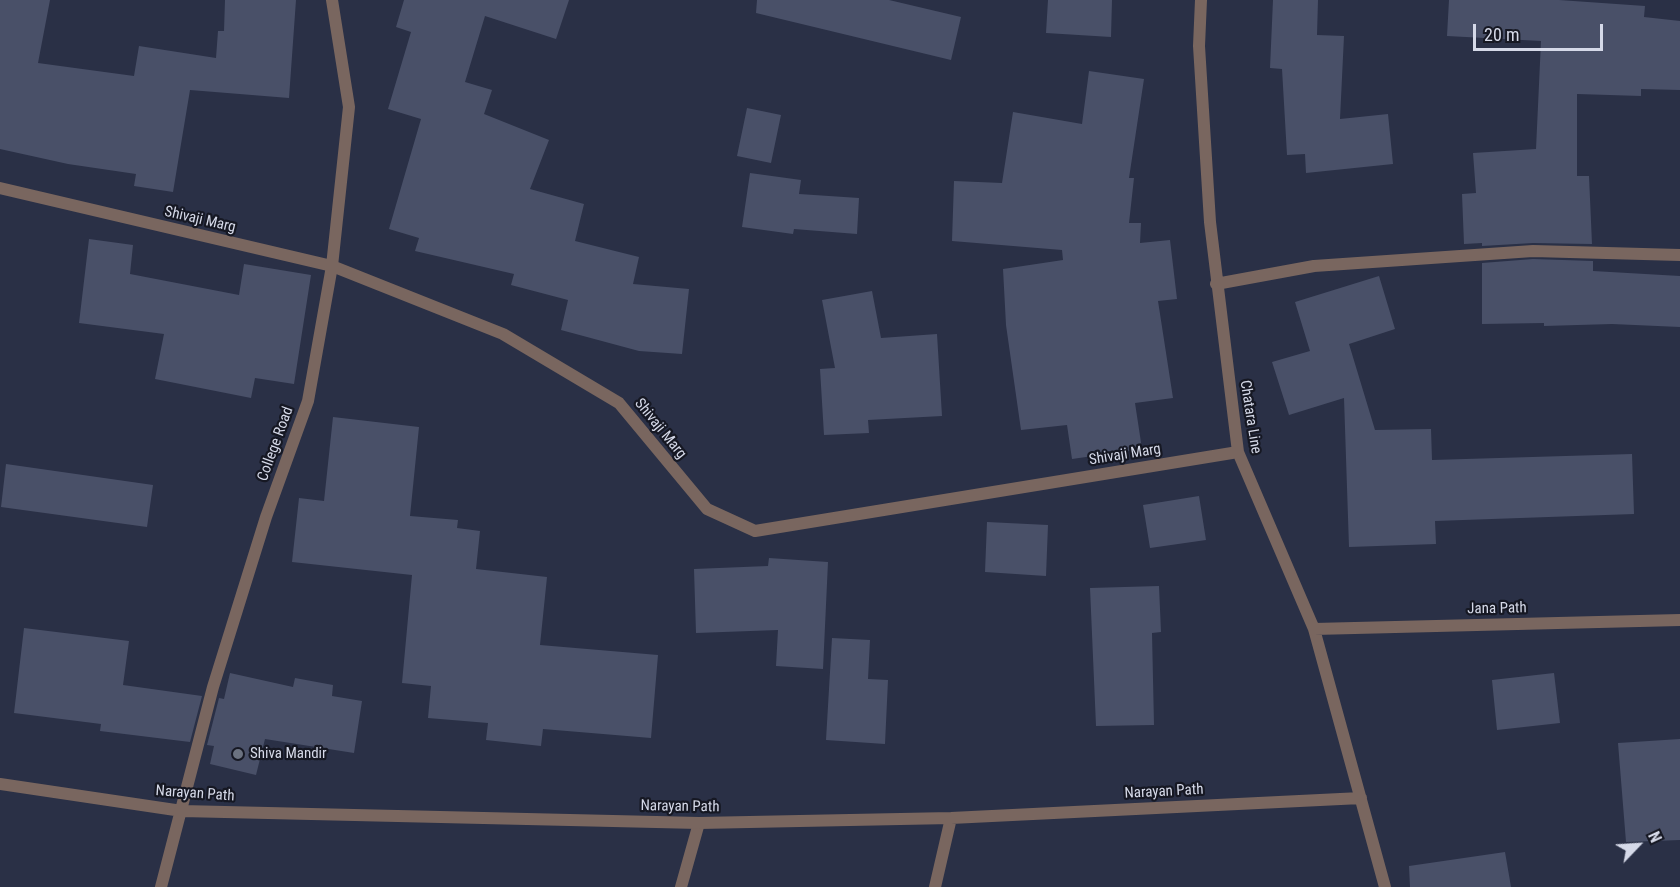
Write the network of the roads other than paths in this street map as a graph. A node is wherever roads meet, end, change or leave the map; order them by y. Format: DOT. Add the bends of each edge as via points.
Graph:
graph roads {
  1 [pos="332,0"];
  2 [pos="1201,0"];
  3 [pos="0,188"];
  4 [pos="1680,255"];
  5 [pos="332,266"];
  6 [pos="1216,284"];
  7 [pos="1238,452"];
  8 [pos="1680,620"];
  9 [pos="1314,629"];
  10 [pos="0,784"];
  11 [pos="1361,798"];
  12 [pos="182,811"];
  13 [pos="951,818"];
  14 [pos="699,823"];
  15 [pos="161,887"];
  16 [pos="681,887"];
  17 [pos="935,887"];
  18 [pos="1384,887"];
  1 -- 5 [label="street, College Road" via="350,107"];
  2 -- 6 [label="street, Chatara Line" via="1199,46"];
  3 -- 5 [label="street, Shivaji Marg"];
  4 -- 6 [label="street" via="1533,251 1314,266"];
  5 -- 7 [label="street, Shivaji Marg" via="503,334 619,403 707,509 754,531"];
  5 -- 12 [label="street, College Road" via="308,401 266,517 213,687"];
  6 -- 7 [label="street, Chatara Line"];
  7 -- 9 [label="street, Chatara Line"];
  8 -- 9 [label="street, Jana Path"];
  9 -- 11 [label="street, Chatara Line"];
  10 -- 12 [label="street, Narayan Path"];
  11 -- 13 [label="street, Narayan Path"];
  11 -- 18 [label="street, Chatara Line"];
  12 -- 14 [label="street, Narayan Path"];
  12 -- 15 [label="street, College Road"];
  13 -- 14 [label="street, Narayan Path"];
  13 -- 17 [label="street"];
  14 -- 16 [label="street"];
}
